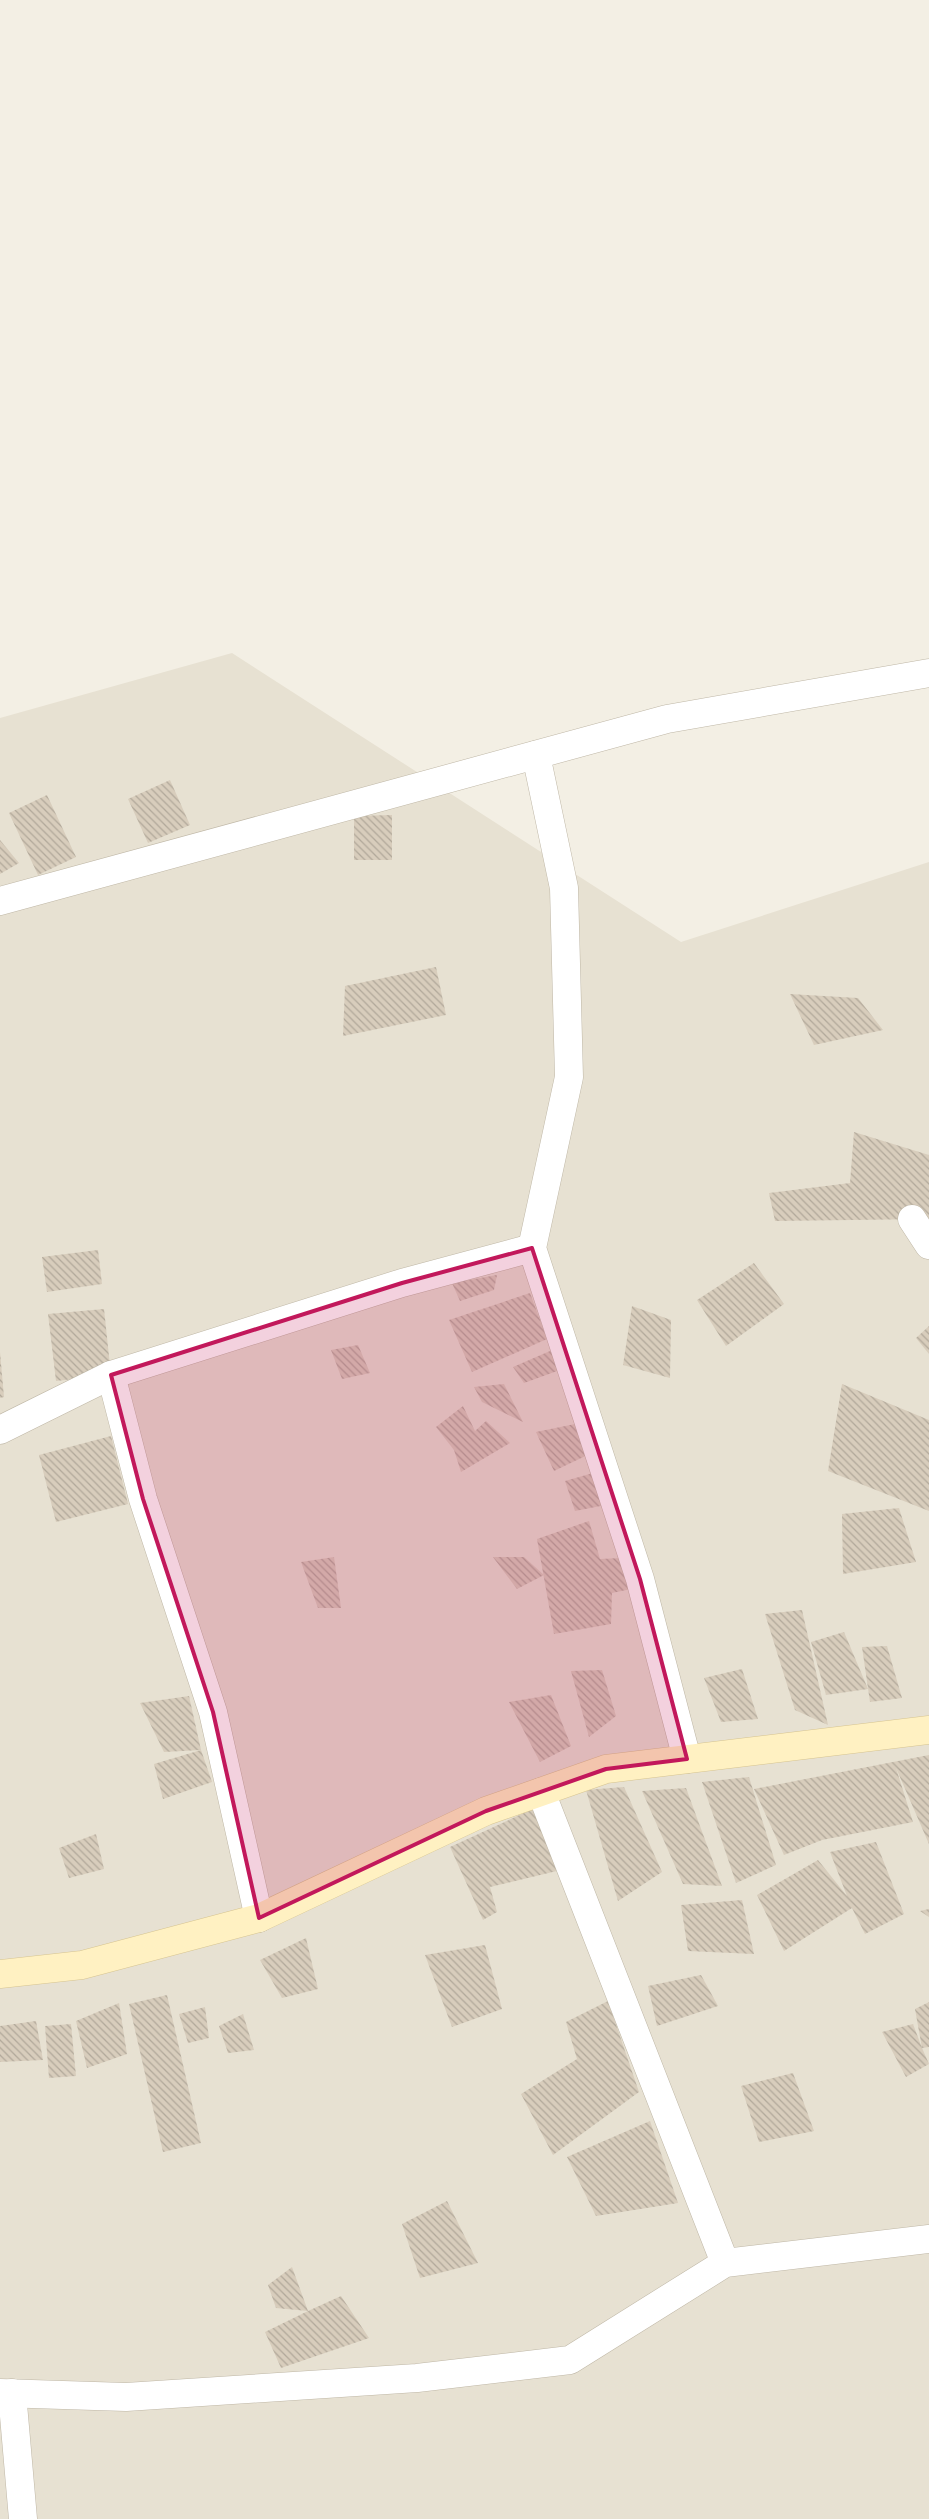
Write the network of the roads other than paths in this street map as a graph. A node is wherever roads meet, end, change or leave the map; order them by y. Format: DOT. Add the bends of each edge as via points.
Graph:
graph roads {
  1 [pos="929,673"];
  2 [pos="536,755"];
  3 [pos="0,901"];
  4 [pos="912,1218"];
  5 [pos="929,1245"];
  6 [pos="532,1248"];
  7 [pos="111,1375"];
  8 [pos="0,1430"];
  9 [pos="929,1730"];
  10 [pos="687,1759"];
  11 [pos="541,1792"];
  12 [pos="260,1918"];
  13 [pos="0,1974"];
  14 [pos="929,2239"];
  15 [pos="725,2262"];
  16 [pos="6,2393"];
  17 [pos="23,2519"];
  1 -- 2 [label="street" via="667,719"];
  2 -- 3 [label="street"];
  2 -- 6 [label="street" via="564,888 569,1077"];
  4 -- 5 [label="street"];
  6 -- 7 [label="street" via="402,1283"];
  6 -- 10 [label="street" via="640,1579"];
  7 -- 8 [label="street"];
  7 -- 12 [label="street" via="143,1499 213,1712"];
  9 -- 10 [label="main road"];
  10 -- 11 [label="main road" via="606,1769"];
  11 -- 12 [label="main road" via="486,1812"];
  11 -- 15 [label="street"];
  12 -- 13 [label="main road" via="82,1965"];
  14 -- 15 [label="street"];
  15 -- 16 [label="street" via="570,2360 418,2378 126,2397"];
  16 -- 17 [label="street"];
}
